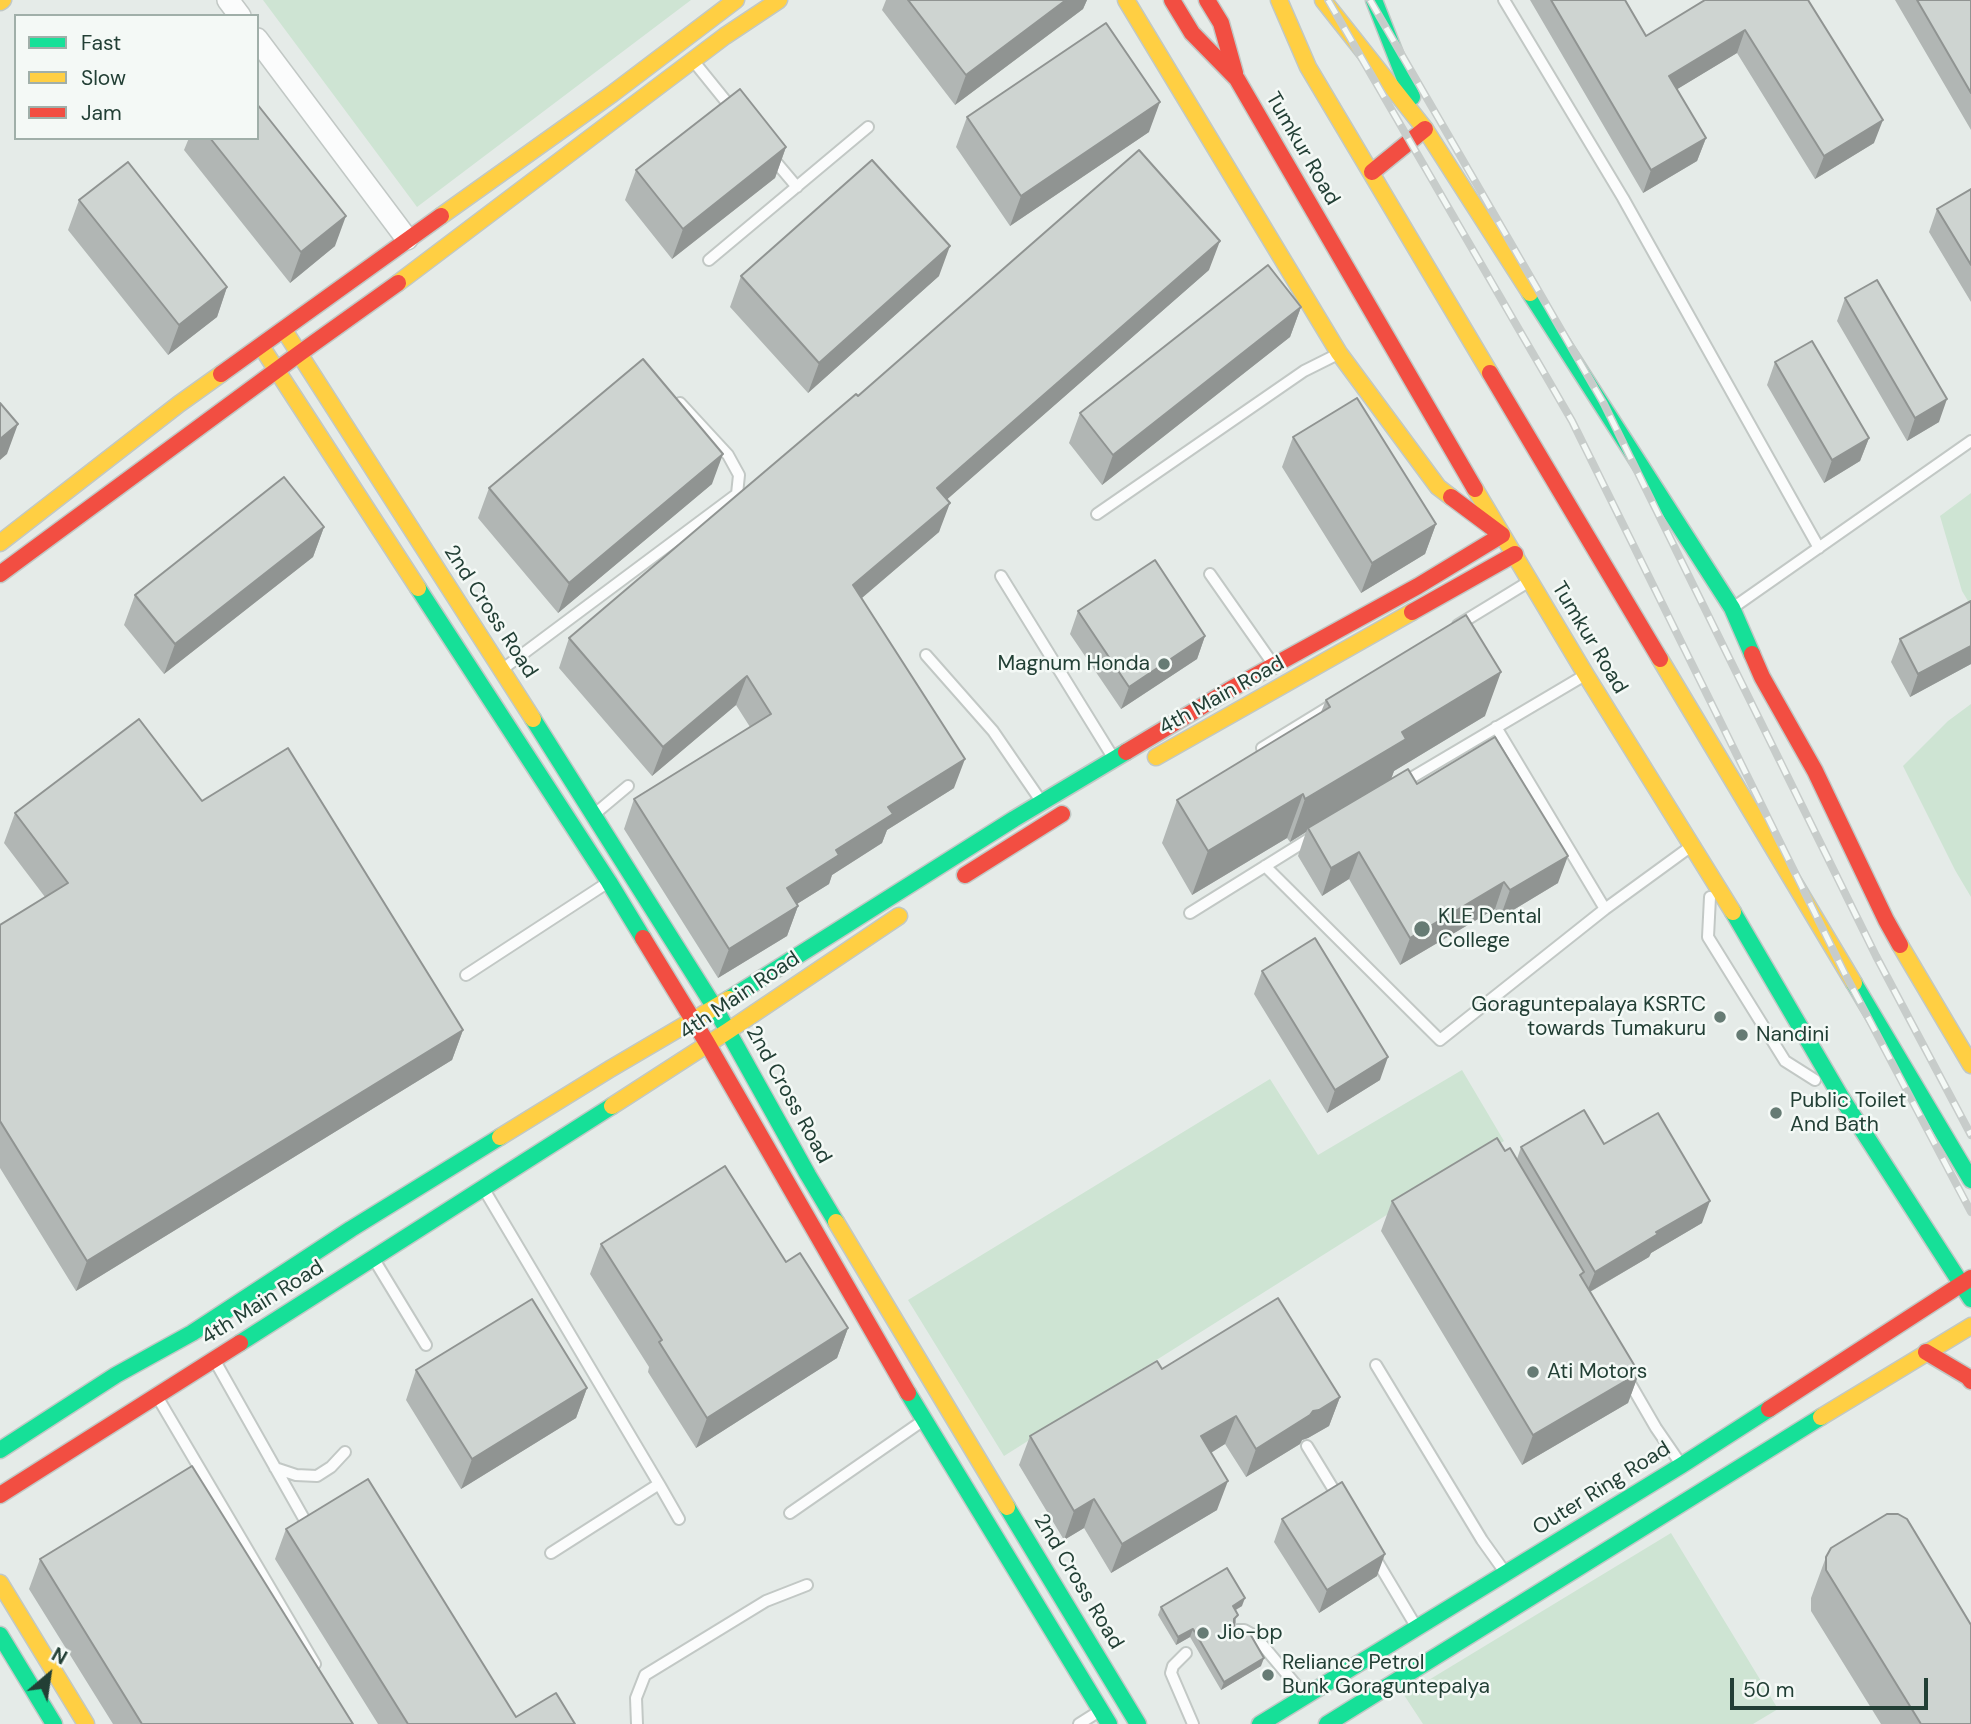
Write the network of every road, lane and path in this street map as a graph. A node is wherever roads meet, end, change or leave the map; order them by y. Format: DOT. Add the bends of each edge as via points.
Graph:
graph roads {
  1 [pos="736,0"];
  2 [pos="779,0"];
  3 [pos="1126,0"];
  4 [pos="1172,0"];
  5 [pos="1207,0"];
  6 [pos="1279,0"];
  7 [pos="1324,0"];
  8 [pos="1374,0"];
  9 [pos="1504,0"];
  10 [pos="1274,29"];
  11 [pos="259,42"];
  12 [pos="693,61"];
  13 [pos="1308,66"];
  14 [pos="1237,79"];
  15 [pos="745,124"];
  16 [pos="868,127"];
  17 [pos="1425,129"];
  18 [pos="762,145"];
  19 [pos="1372,172"];
  20 [pos="797,187"];
  21 [pos="407,239"];
  22 [pos="709,260"];
  23 [pos="284,330"];
  24 [pos="261,346"];
  25 [pos="300,353"];
  26 [pos="1339,353"];
  27 [pos="277,369"];
  28 [pos="674,397"];
  29 [pos="1971,441"];
  30 [pos="1097,514"];
  31 [pos="1502,535"];
  32 [pos="0,543"];
  33 [pos="1819,548"];
  34 [pos="1515,554"];
  35 [pos="0,574"];
  36 [pos="1210,574"];
  37 [pos="1001,576"];
  38 [pos="1530,580"];
  39 [pos="1731,608"];
  40 [pos="1449,631"];
  41 [pos="926,655"];
  42 [pos="1274,665"];
  43 [pos="502,670"];
  44 [pos="1586,675"];
  45 [pos="1345,696"];
  46 [pos="1496,727"];
  47 [pos="1253,754"];
  48 [pos="1114,759"];
  49 [pos="1147,761"];
  50 [pos="628,786"];
  51 [pos="1392,789"];
  52 [pos="1042,803"];
  53 [pos="1079,803"];
  54 [pos="594,814"];
  55 [pos="1323,831"];
  56 [pos="1691,846"];
  57 [pos="1265,866"];
  58 [pos="1710,875"];
  59 [pos="609,882"];
  60 [pos="947,886"];
  61 [pos="913,907"];
  62 [pos="1605,909"];
  63 [pos="1190,913"];
  64 [pos="466,975"];
  65 [pos="715,1008"];
  66 [pos="694,1020"];
  67 [pos="728,1031"];
  68 [pos="708,1043"];
  69 [pos="1971,1065"];
  70 [pos="1841,1097"];
  71 [pos="1971,1180"];
  72 [pos="484,1188"];
  73 [pos="373,1258"];
  74 [pos="1967,1281"];
  75 [pos="1971,1299"];
  76 [pos="1971,1326"];
  77 [pos="426,1345"];
  78 [pos="1926,1352"];
  79 [pos="214,1359"];
  80 [pos="1376,1365"];
  81 [pos="1621,1368"];
  82 [pos="1971,1381"];
  83 [pos="156,1395"];
  84 [pos="924,1421"];
  85 [pos="1307,1446"];
  86 [pos="0,1450"];
  87 [pos="345,1452"];
  88 [pos="1682,1465"];
  89 [pos="275,1468"];
  90 [pos="659,1484"];
  91 [pos="0,1495"];
  92 [pos="790,1513"];
  93 [pos="1348,1514"];
  94 [pos="303,1517"];
  95 [pos="679,1519"];
  96 [pos="1369,1548"];
  97 [pos="551,1553"];
  98 [pos="1506,1574"];
  99 [pos="0,1583"];
  100 [pos="807,1585"];
  101 [pos="1418,1629"];
  102 [pos="1238,1630"];
  103 [pos="0,1635"];
  104 [pos="1186,1653"];
  105 [pos="317,1668"];
  106 [pos="1306,1697"];
  107 [pos="1361,1704"];
  108 [pos="1105,1717"];
  109 [pos="54,1724"];
  110 [pos="86,1724"];
  111 [pos="637,1724"];
  112 [pos="1079,1724"];
  113 [pos="1138,1724"];
  114 [pos="1193,1724"];
  115 [pos="1260,1724"];
  116 [pos="1327,1724"];
  117 [pos="1373,1724"];
  1 -- 21 [label="main road"];
  2 -- 12 [label="main road"];
  3 -- 26 [label="main road"];
  4 -- 14 [label="main road, Tumkur Road" via="1192,33"];
  5 -- 14 [label="main road" via="1221,23"];
  6 -- 13 [label="main road"];
  7 -- 17 [label="main road"];
  8 -- 17 [label="main road"];
  9 -- 33 [label="lane" via="1623,198"];
  10 -- 13 [label="main road"];
  11 -- 21 [label="street"];
  12 -- 15 [label="lane"];
  12 -- 25 [label="main road"];
  13 -- 19 [label="main road"];
  14 -- 31 [label="main road, Tumkur Road"];
  16 -- 20 [label="lane"];
  17 -- 19 [label="main road"];
  17 -- 39 [label="main road"];
  18 -- 20 [label="lane"];
  19 -- 71 [label="main road"];
  20 -- 22 [label="lane"];
  21 -- 23 [label="main road"];
  23 -- 24 [label="main road"];
  23 -- 25 [label="main road, 2nd Cross Road"];
  24 -- 27 [label="main road, 2nd Cross Road"];
  24 -- 32 [label="main road"];
  25 -- 27 [label="main road"];
  25 -- 43 [label="main road, 2nd Cross Road"];
  26 -- 30 [label="lane" via="1304,371"];
  26 -- 31 [label="main road" via="1438,487"];
  27 -- 35 [label="main road"];
  27 -- 59 [label="main road, 2nd Cross Road"];
  28 -- 43 [label="lane" via="728,455 739,475 737,494"];
  29 -- 33 [label="lane"];
  31 -- 34 [label="main road, Tumkur Road"];
  31 -- 42 [label="main road, 4th Main Road"];
  33 -- 39 [label="lane"];
  34 -- 38 [label="main road, Tumkur Road"];
  34 -- 49 [label="main road, 4th Main Road"];
  36 -- 42 [label="lane"];
  37 -- 48 [label="lane"];
  38 -- 40 [label="lane"];
  38 -- 44 [label="main road, Tumkur Road"];
  39 -- 69 [label="main road" via="1886,920"];
  41 -- 52 [label="lane" via="993,731"];
  42 -- 48 [label="main road, 4th Main Road"];
  43 -- 54 [label="main road, 2nd Cross Road"];
  44 -- 46 [label="lane"];
  44 -- 56 [label="main road, Tumkur Road"];
  45 -- 47 [label="lane"];
  46 -- 51 [label="lane"];
  46 -- 62 [label="lane"];
  48 -- 52 [label="main road, 4th Main Road"];
  50 -- 54 [label="lane"];
  52 -- 65 [label="main road, 4th Main Road"];
  53 -- 60 [label="main road"];
  54 -- 65 [label="main road, 2nd Cross Road"];
  55 -- 57 [label="lane"];
  56 -- 58 [label="main road, Tumkur Road"];
  56 -- 62 [label="lane"];
  57 -- 62 [label="lane" via="1440,1040"];
  57 -- 63 [label="lane"];
  58 -- 70 [label="main road, Tumkur Road"];
  58 -- 70 [label="lane" via="1708,937 1785,1061"];
  59 -- 64 [label="lane"];
  59 -- 66 [label="main road, 2nd Cross Road"];
  61 -- 67 [label="main road, 4th Main Road"];
  65 -- 66 [label="main road, 4th Main Road"];
  65 -- 67 [label="main road, 2nd Cross Road"];
  66 -- 68 [label="main road, 2nd Cross Road"];
  66 -- 86 [label="main road, 4th Main Road"];
  67 -- 68 [label="main road, 4th Main Road"];
  67 -- 113 [label="main road, 2nd Cross Road" via="815,1186"];
  68 -- 72 [label="main road, 4th Main Road"];
  68 -- 84 [label="main road, 2nd Cross Road"];
  70 -- 74 [label="main road, Tumkur Road"];
  72 -- 73 [label="main road, 4th Main Road"];
  72 -- 90 [label="lane"];
  73 -- 77 [label="lane"];
  73 -- 79 [label="main road, 4th Main Road"];
  74 -- 75 [label="main road, Tumkur Road"];
  74 -- 88 [label="main road, Outer Ring Road"];
  76 -- 78 [label="main road"];
  78 -- 82 [label="main road"];
  78 -- 107 [label="main road"];
  79 -- 83 [label="main road, 4th Main Road"];
  79 -- 89 [label="lane"];
  80 -- 98 [label="lane"];
  81 -- 88 [label="lane"];
  83 -- 91 [label="main road, 4th Main Road"];
  83 -- 105 [label="lane"];
  84 -- 92 [label="lane"];
  84 -- 108 [label="main road, 2nd Cross Road"];
  85 -- 93 [label="lane"];
  87 -- 89 [label="lane" via="317,1476"];
  88 -- 98 [label="main road, Outer Ring Road"];
  89 -- 94 [label="lane"];
  90 -- 95 [label="lane"];
  90 -- 97 [label="lane"];
  96 -- 101 [label="lane"];
  98 -- 101 [label="main road, Outer Ring Road"];
  99 -- 110 [label="main road"];
  100 -- 111 [label="lane" via="766,1601 645,1675 636,1698"];
  101 -- 106 [label="main road, Outer Ring Road"];
  102 -- 106 [label="lane" via="1255,1636"];
  103 -- 109 [label="main road"];
  104 -- 114 [label="lane" via="1171,1673"];
  106 -- 115 [label="main road, Outer Ring Road"];
  107 -- 116 [label="main road"];
  107 -- 117 [label="street"];
  108 -- 112 [label="lane"];
}
